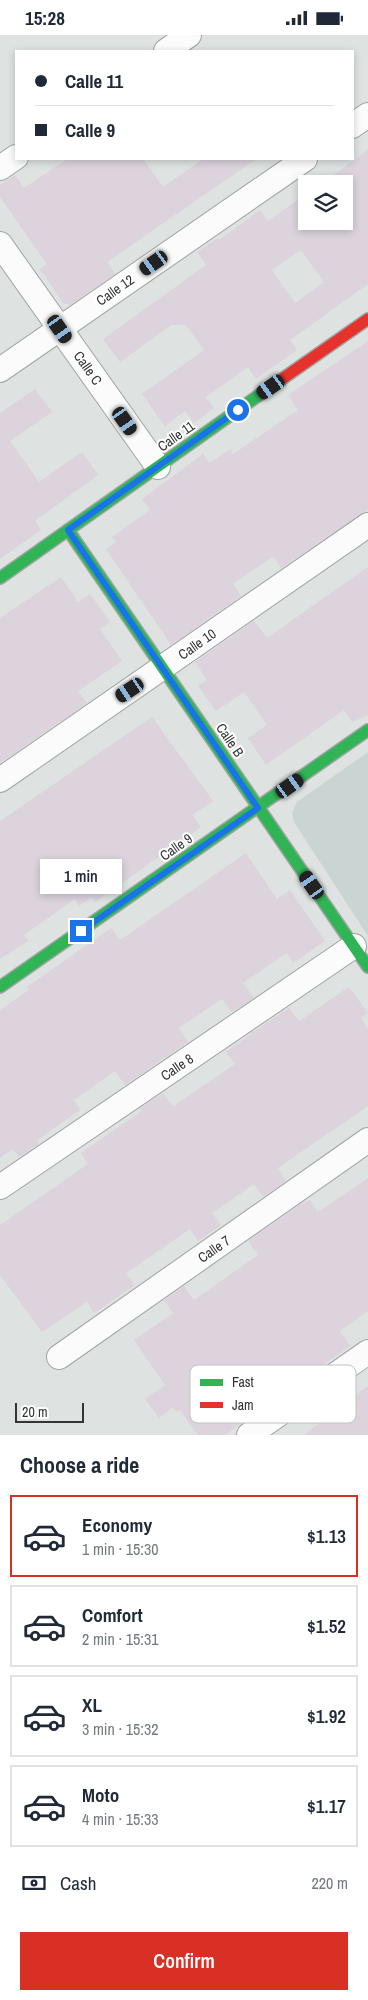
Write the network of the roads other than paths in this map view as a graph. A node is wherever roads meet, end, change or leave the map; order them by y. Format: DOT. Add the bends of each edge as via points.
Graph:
graph roads {
  1 [pos="189,35"];
  2 [pos="167,50"];
  3 [pos="368,115"];
  4 [pos="354,125"];
  5 [pos="15,158"];
  6 [pos="304,160"];
  7 [pos="0,168"];
  8 [pos="0,244"];
  9 [pos="368,319"];
  10 [pos="60,329"];
  11 [pos="0,371"];
  12 [pos="158,467"];
  13 [pos="368,525"];
  14 [pos="68,530"];
  15 [pos="0,578"];
  16 [pos="162,668"];
  17 [pos="368,730"];
  18 [pos="0,780"];
  19 [pos="258,808"];
  20 [pos="354,946"];
  21 [pos="368,967"];
  22 [pos="0,987"];
  23 [pos="368,1140"];
  24 [pos="0,1187"];
  25 [pos="368,1352"];
  26 [pos="59,1357"];
  27 [pos="349,1365"];
  28 [pos="266,1423"];
  29 [pos="249,1435"];
  1 -- 2 [label="street"];
  3 -- 4 [label="street"];
  5 -- 7 [label="street"];
  6 -- 10 [label="street, Calle 12"];
  8 -- 10 [label="street, Calle C"];
  9 -- 12 [label="street, Calle 11"];
  10 -- 11 [label="street, Calle 12"];
  10 -- 12 [label="street, Calle C"];
  12 -- 14 [label="street, Calle 11"];
  13 -- 16 [label="street, Calle 10"];
  14 -- 15 [label="street, Calle 11"];
  14 -- 16 [label="street, Calle B"];
  16 -- 18 [label="street, Calle 10"];
  16 -- 19 [label="street, Calle B"];
  17 -- 19 [label="street, Calle 9"];
  19 -- 20 [label="street, Calle B"];
  19 -- 22 [label="street, Calle 9"];
  20 -- 21 [label="street, Calle B"];
  20 -- 24 [label="street, Calle 8"];
  23 -- 26 [label="street, Calle 7"];
  25 -- 27 [label="street"];
  28 -- 29 [label="street"];
}
